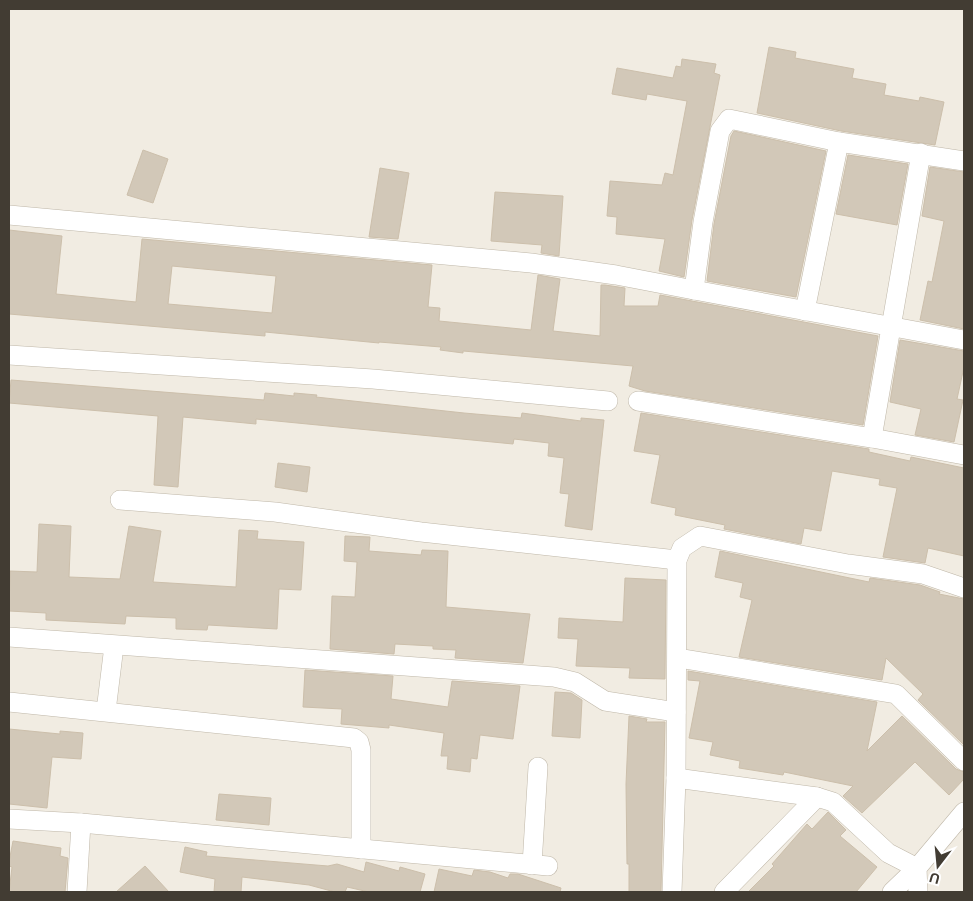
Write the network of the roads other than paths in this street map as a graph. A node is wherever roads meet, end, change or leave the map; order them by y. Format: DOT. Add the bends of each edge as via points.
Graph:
graph roads {
  1 [pos="839,142"];
  2 [pos="921,154"];
  3 [pos="964,160"];
  4 [pos="9,215"];
  5 [pos="694,290"];
  6 [pos="804,311"];
  7 [pos="890,327"];
  8 [pos="964,340"];
  9 [pos="9,355"];
  10 [pos="608,401"];
  11 [pos="638,401"];
  12 [pos="872,438"];
  13 [pos="964,455"];
  14 [pos="120,500"];
  15 [pos="677,560"];
  16 [pos="964,588"];
  17 [pos="9,637"];
  18 [pos="114,646"];
  19 [pos="678,658"];
  20 [pos="9,702"];
  21 [pos="106,711"];
  22 [pos="676,712"];
  23 [pos="964,761"];
  24 [pos="538,767"];
  25 [pos="676,778"];
  26 [pos="817,797"];
  27 [pos="964,812"];
  28 [pos="9,819"];
  29 [pos="81,823"];
  30 [pos="361,849"];
  31 [pos="917,868"];
  32 [pos="77,892"];
  33 [pos="672,892"];
  34 [pos="724,892"];
  35 [pos="892,892"];
  36 [pos="918,892"];
  1 -- 2 [label="street"];
  1 -- 5 [label="street" via="729,119 724,122 708,195"];
  1 -- 6 [label="street"];
  2 -- 3 [label="street"];
  2 -- 7 [label="street"];
  4 -- 5 [label="street" via="531,263"];
  5 -- 6 [label="street"];
  6 -- 7 [label="street"];
  7 -- 8 [label="street"];
  7 -- 12 [label="street"];
  9 -- 10 [label="street" via="373,379"];
  11 -- 12 [label="street"];
  12 -- 13 [label="street"];
  14 -- 15 [label="street" via="275,512 421,532"];
  15 -- 16 [label="street" via="682,548 700,536 848,564 923,574"];
  15 -- 19 [label="street"];
  17 -- 18 [label="street"];
  18 -- 21 [label="street"];
  18 -- 22 [label="street" via="554,677 575,682 604,701"];
  19 -- 22 [label="street"];
  19 -- 23 [label="street" via="896,694"];
  20 -- 21 [label="street"];
  21 -- 30 [label="street" via="354,738 361,750"];
  22 -- 25 [label="street"];
  24 -- 30 [label="street" via="540,866"];
  25 -- 26 [label="street"];
  25 -- 33 [label="street"];
  26 -- 31 [label="street" via="833,802 888,854"];
  26 -- 34 [label="street"];
  27 -- 31 [label="street"];
  28 -- 29 [label="street"];
  29 -- 30 [label="street"];
  29 -- 32 [label="street"];
  31 -- 35 [label="street"];
  31 -- 36 [label="street"];
}
